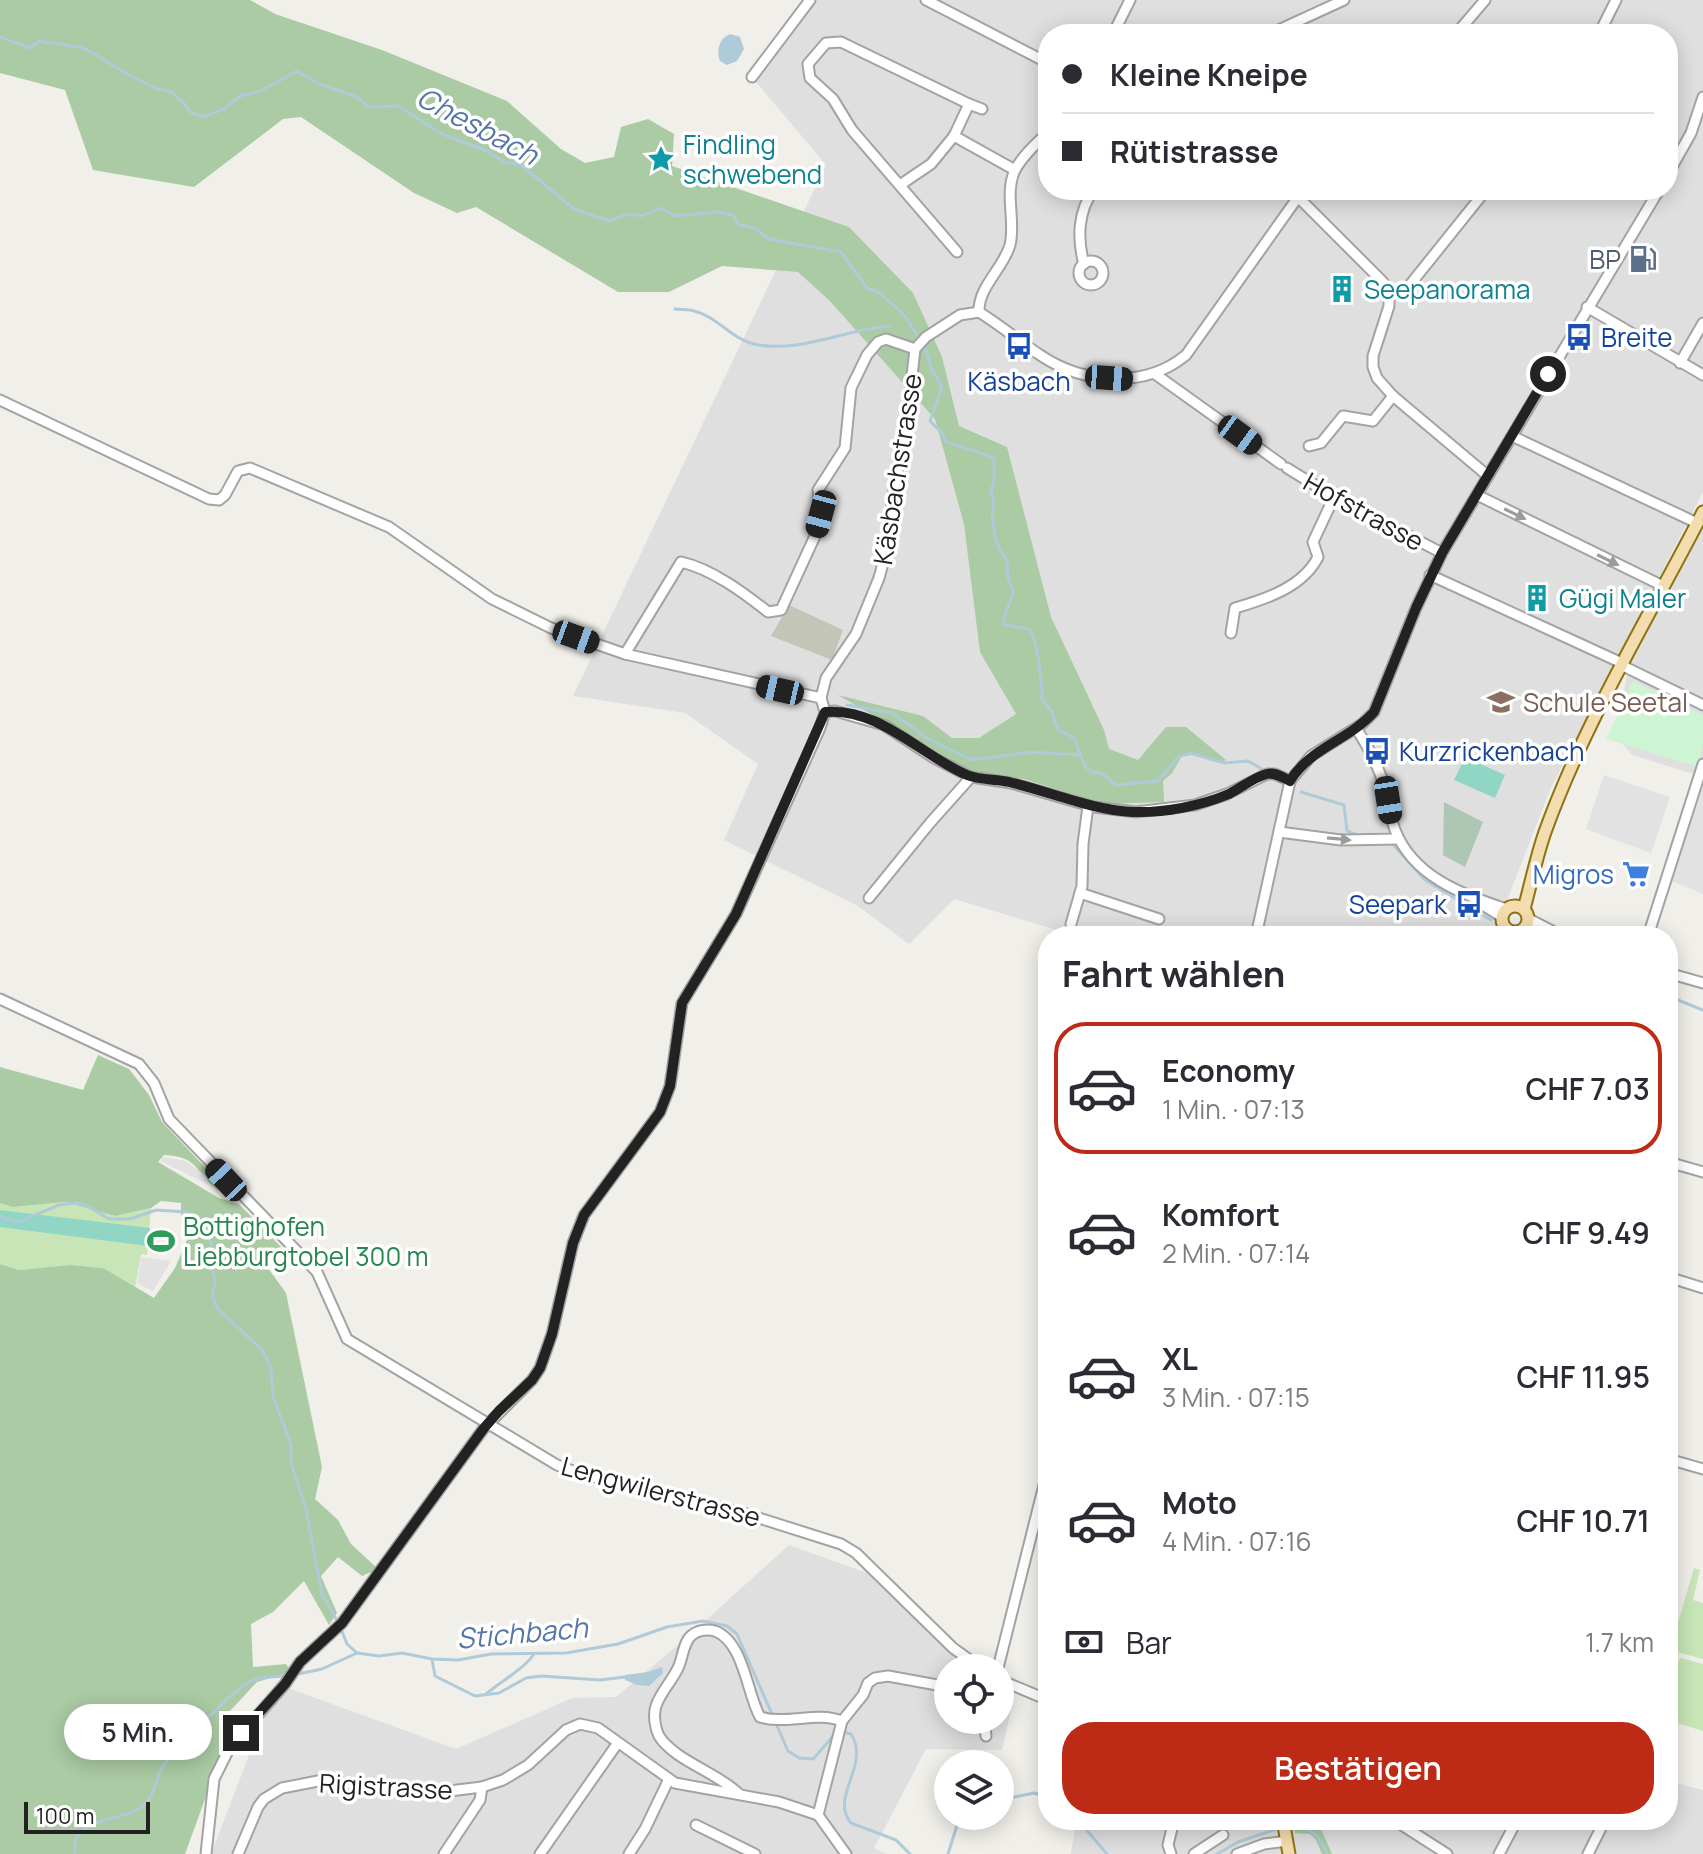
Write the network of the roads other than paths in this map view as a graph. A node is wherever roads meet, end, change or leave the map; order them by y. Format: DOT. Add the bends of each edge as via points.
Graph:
graph roads {
  1 [pos="810,0"];
  2 [pos="926,0"];
  3 [pos="1130,0"];
  4 [pos="1344,0"];
  5 [pos="1485,0"];
  6 [pos="1616,0"];
  7 [pos="1118,24"];
  8 [pos="1292,24"];
  9 [pos="1465,24"];
  10 [pos="1604,24"];
  11 [pos="1038,58"];
  12 [pos="752,77"];
  13 [pos="1703,97"];
  14 [pos="969,104"];
  15 [pos="982,109"];
  16 [pos="954,136"];
  17 [pos="1038,142"];
  18 [pos="1678,156"];
  19 [pos="1015,170"];
  20 [pos="900,185"];
  21 [pos="1086,200"];
  22 [pos="1292,200"];
  23 [pos="1305,200"];
  24 [pos="1478,200"];
  25 [pos="1653,200"];
  26 [pos="957,252"];
  27 [pos="1084,264"];
  28 [pos="1389,294"];
  29 [pos="1587,307"];
  30 [pos="979,312"];
  31 [pos="1703,323"];
  32 [pos="919,345"];
  33 [pos="1680,363"];
  34 [pos="1155,374"];
  35 [pos="1703,375"];
  36 [pos="1393,396"];
  37 [pos="0,400"];
  38 [pos="1512,436"];
  39 [pos="1309,446"];
  40 [pos="1488,476"];
  41 [pos="1477,495"];
  42 [pos="1334,497"];
  43 [pos="1700,517"];
  44 [pos="1442,553"];
  45 [pos="1430,575"];
  46 [pos="1663,586"];
  47 [pos="1231,633"];
  48 [pos="625,654"];
  49 [pos="1620,663"];
  50 [pos="821,698"];
  51 [pos="1703,705"];
  52 [pos="825,712"];
  53 [pos="1356,728"];
  54 [pos="1703,764"];
  55 [pos="971,777"];
  56 [pos="1290,781"];
  57 [pos="1088,806"];
  58 [pos="1279,832"];
  59 [pos="1399,839"];
  60 [pos="1080,893"];
  61 [pos="869,898"];
  62 [pos="1159,919"];
  63 [pos="1514,922"];
  64 [pos="1071,924"];
  65 [pos="1258,926"];
  66 [pos="1651,926"];
  67 [pos="1678,976"];
  68 [pos="1703,983"];
  69 [pos="0,999"];
  70 [pos="1678,1165"];
  71 [pos="1703,1172"];
  72 [pos="1678,1280"];
  73 [pos="1703,1288"];
  74 [pos="488,1425"];
  75 [pos="1678,1462"];
  76 [pos="1703,1469"];
  77 [pos="1038,1509"];
  78 [pos="961,1654"];
  79 [pos="1002,1654"];
  80 [pos="934,1684"];
  81 [pos="1014,1686"];
  82 [pos="1038,1696"];
  83 [pos="841,1724"];
  84 [pos="617,1744"];
  85 [pos="668,1781"];
  86 [pos="482,1787"];
  87 [pos="739,1794"];
  88 [pos="818,1815"];
  89 [pos="696,1825"];
  90 [pos="1172,1830"];
  91 [pos="1285,1830"];
  92 [pos="1410,1830"];
  93 [pos="1512,1830"];
  94 [pos="1600,1830"];
  95 [pos="1223,1835"];
  96 [pos="1286,1838"];
  97 [pos="733,1849"];
  98 [pos="206,1854"];
  99 [pos="238,1854"];
  100 [pos="444,1854"];
  101 [pos="540,1854"];
  102 [pos="629,1854"];
  103 [pos="755,1854"];
  104 [pos="846,1854"];
  105 [pos="1171,1854"];
  106 [pos="1194,1854"];
  107 [pos="1237,1854"];
  108 [pos="1289,1854"];
  109 [pos="1447,1854"];
  110 [pos="1499,1854"];
  111 [pos="1588,1854"];
  1 -- 12 [label="street"];
  2 -- 11 [label="street"];
  3 -- 7 [label="street"];
  4 -- 8 [label="street"];
  5 -- 9 [label="street"];
  6 -- 10 [label="street"];
  13 -- 18 [label="street"];
  14 -- 15 [label="street"];
  14 -- 16 [label="street"];
  14 -- 20 [label="street" via="841,42 826,43 808,64 810,78 833,99 852,130"];
  16 -- 19 [label="street"];
  16 -- 20 [label="street" via="931,164"];
  17 -- 19 [label="street"];
  19 -- 30 [label="street" via="1010,244 979,300"];
  20 -- 26 [label="street"];
  21 -- 27 [label="street" via="1080,221"];
  22 -- 34 [label="street" via="1186,355"];
  23 -- 28 [label="street"];
  24 -- 28 [label="street" via="1409,286"];
  25 -- 29 [label="street"];
  28 -- 36 [label="street" via="1373,367"];
  29 -- 33 [label="street"];
  29 -- 38 [label="street"];
  30 -- 32 [label="street, Käsbachstrasse" via="960,315"];
  30 -- 34 [label="street" via="1074,371 1127,380"];
  31 -- 33 [label="street"];
  32 -- 48 [label="street" via="886,339 867,355 851,388 845,448 818,490 821,514 815,536 781,610 768,612 719,579 681,562"];
  32 -- 50 [label="street, Käsbachstrasse" via="885,556 856,634 831,668"];
  33 -- 35 [label="street"];
  34 -- 42 [label="street, Hofstrasse"];
  36 -- 39 [label="street" via="1373,421 1343,416 1321,443"];
  36 -- 40 [label="street"];
  37 -- 48 [label="street" via="209,499 219,500 238,471 250,468 389,527 492,599 551,628"];
  38 -- 40 [label="street"];
  38 -- 43 [label="street"];
  40 -- 41 [label="street"];
  41 -- 44 [label="street"];
  41 -- 46 [label="street, one-way"];
  42 -- 44 [label="street, Hofstrasse"];
  42 -- 47 [label="street" via="1313,542 1318,557 1310,572 1278,592 1235,608"];
  43 -- 46 [label="main road"];
  44 -- 45 [label="street"];
  45 -- 49 [label="street"];
  45 -- 53 [label="street" via="1377,706"];
  46 -- 49 [label="main road"];
  48 -- 50 [label="street"];
  49 -- 51 [label="street"];
  49 -- 63 [label="main road" via="1555,806"];
  50 -- 52 [label="street"];
  52 -- 55 [label="street" via="884,725"];
  52 -- 74 [label="street" via="736,914 682,1003 670,1086 660,1112 584,1215 540,1368"];
  53 -- 56 [label="street" via="1311,756"];
  53 -- 59 [label="street" via="1381,774"];
  54 -- 66 [label="street"];
  55 -- 57 [label="street"];
  55 -- 61 [label="street"];
  56 -- 57 [label="street" via="1267,774 1204,803 1176,808 1136,812"];
  56 -- 58 [label="street"];
  57 -- 60 [label="street"];
  58 -- 59 [label="street, one-way" via="1341,840"];
  58 -- 65 [label="street"];
  59 -- 63 [label="street" via="1432,876"];
  60 -- 62 [label="street"];
  60 -- 64 [label="street"];
  67 -- 68 [label="street"];
  69 -- 74 [label="street, Lengwilerstrasse" via="139,1064 154,1083 169,1119 317,1272 347,1339"];
  70 -- 71 [label="street"];
  72 -- 73 [label="street"];
  74 -- 78 [label="street, Lengwilerstrasse" via="578,1473 740,1512 841,1544"];
  74 -- 98 [label="street" via="340,1625 295,1669 221,1761"];
  75 -- 76 [label="street"];
  77 -- 79 [label="street"];
  80 -- 83 [label="street" via="875,1678"];
  81 -- 82 [label="street"];
  83 -- 87 [label="street" via="826,1716 763,1719 733,1648 717,1632 695,1632 656,1706 654,1721 668,1746"];
  83 -- 88 [label="street"];
  84 -- 85 [label="street, Rigistrasse"];
  84 -- 86 [label="street, Rigistrasse" via="592,1725 574,1725 528,1765"];
  84 -- 101 [label="street"];
  85 -- 87 [label="street, Rigistrasse"];
  85 -- 102 [label="street"];
  86 -- 99 [label="street, Rigistrasse" via="441,1792 340,1781 291,1786 258,1807"];
  86 -- 100 [label="street" via="480,1800"];
  87 -- 88 [label="street, Rigistrasse"];
  88 -- 104 [label="street"];
  89 -- 97 [label="street"];
  90 -- 105 [label="street"];
  91 -- 96 [label="main road"];
  92 -- 109 [label="street"];
  93 -- 110 [label="street"];
  94 -- 111 [label="street"];
  95 -- 106 [label="street"];
  96 -- 107 [label="street"];
  96 -- 108 [label="main road"];
  97 -- 103 [label="street"];
}
